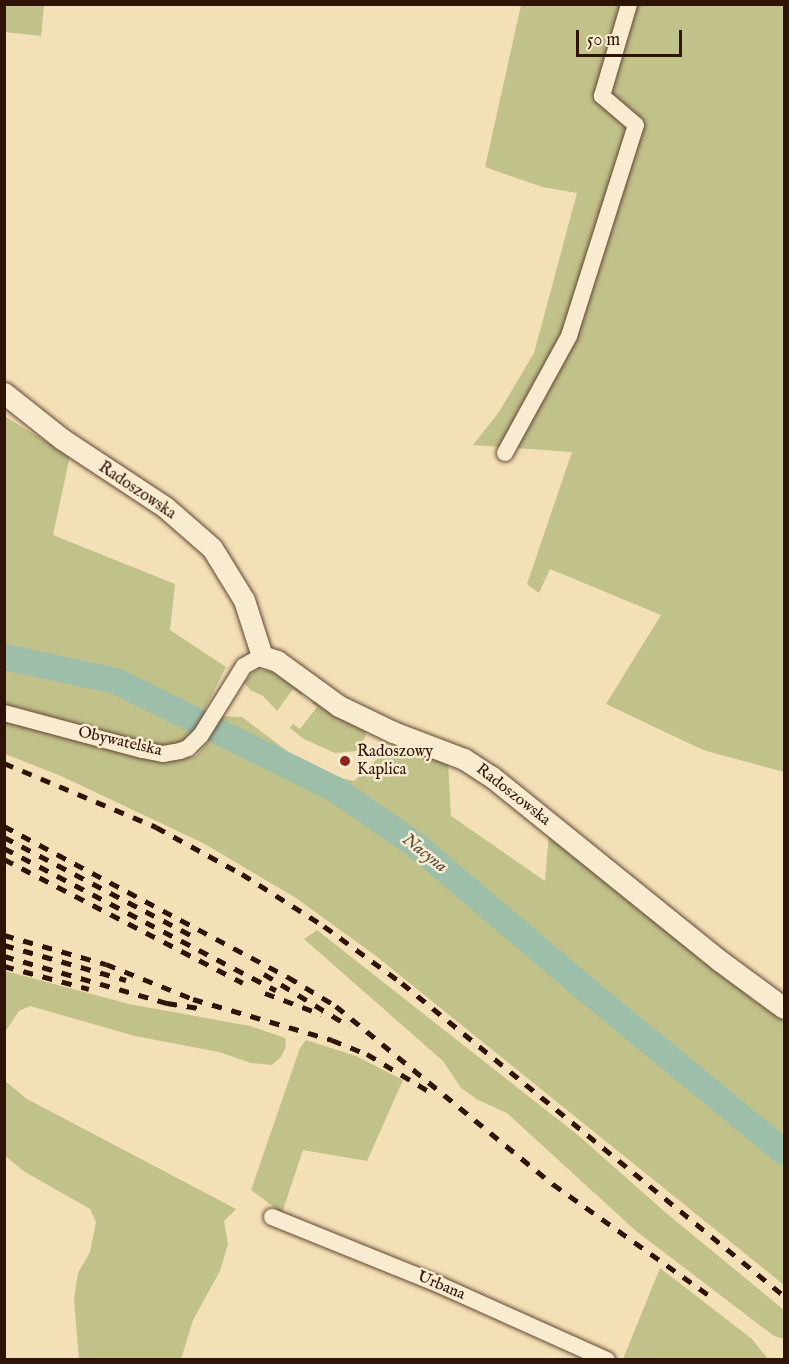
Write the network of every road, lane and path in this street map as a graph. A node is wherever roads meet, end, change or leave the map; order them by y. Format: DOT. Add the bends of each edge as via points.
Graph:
graph roads {
  1 [pos="629,4"];
  2 [pos="4,393"];
  3 [pos="505,453"];
  4 [pos="262,656"];
  5 [pos="4,712"];
  6 [pos="784,1008"];
  7 [pos="272,1217"];
  8 [pos="607,1359"];
  1 -- 3 [label="street" via="602,96 636,125 569,336"];
  2 -- 4 [label="street, Radoszowska" via="62,440 165,507 212,548 244,600"];
  4 -- 5 [label="street, Obywatelska" via="244,666 201,735 188,748 163,754"];
  4 -- 6 [label="street, Radoszowska" via="277,661 339,706 464,759 492,777"];
  7 -- 8 [label="street, Urbana"];
}
